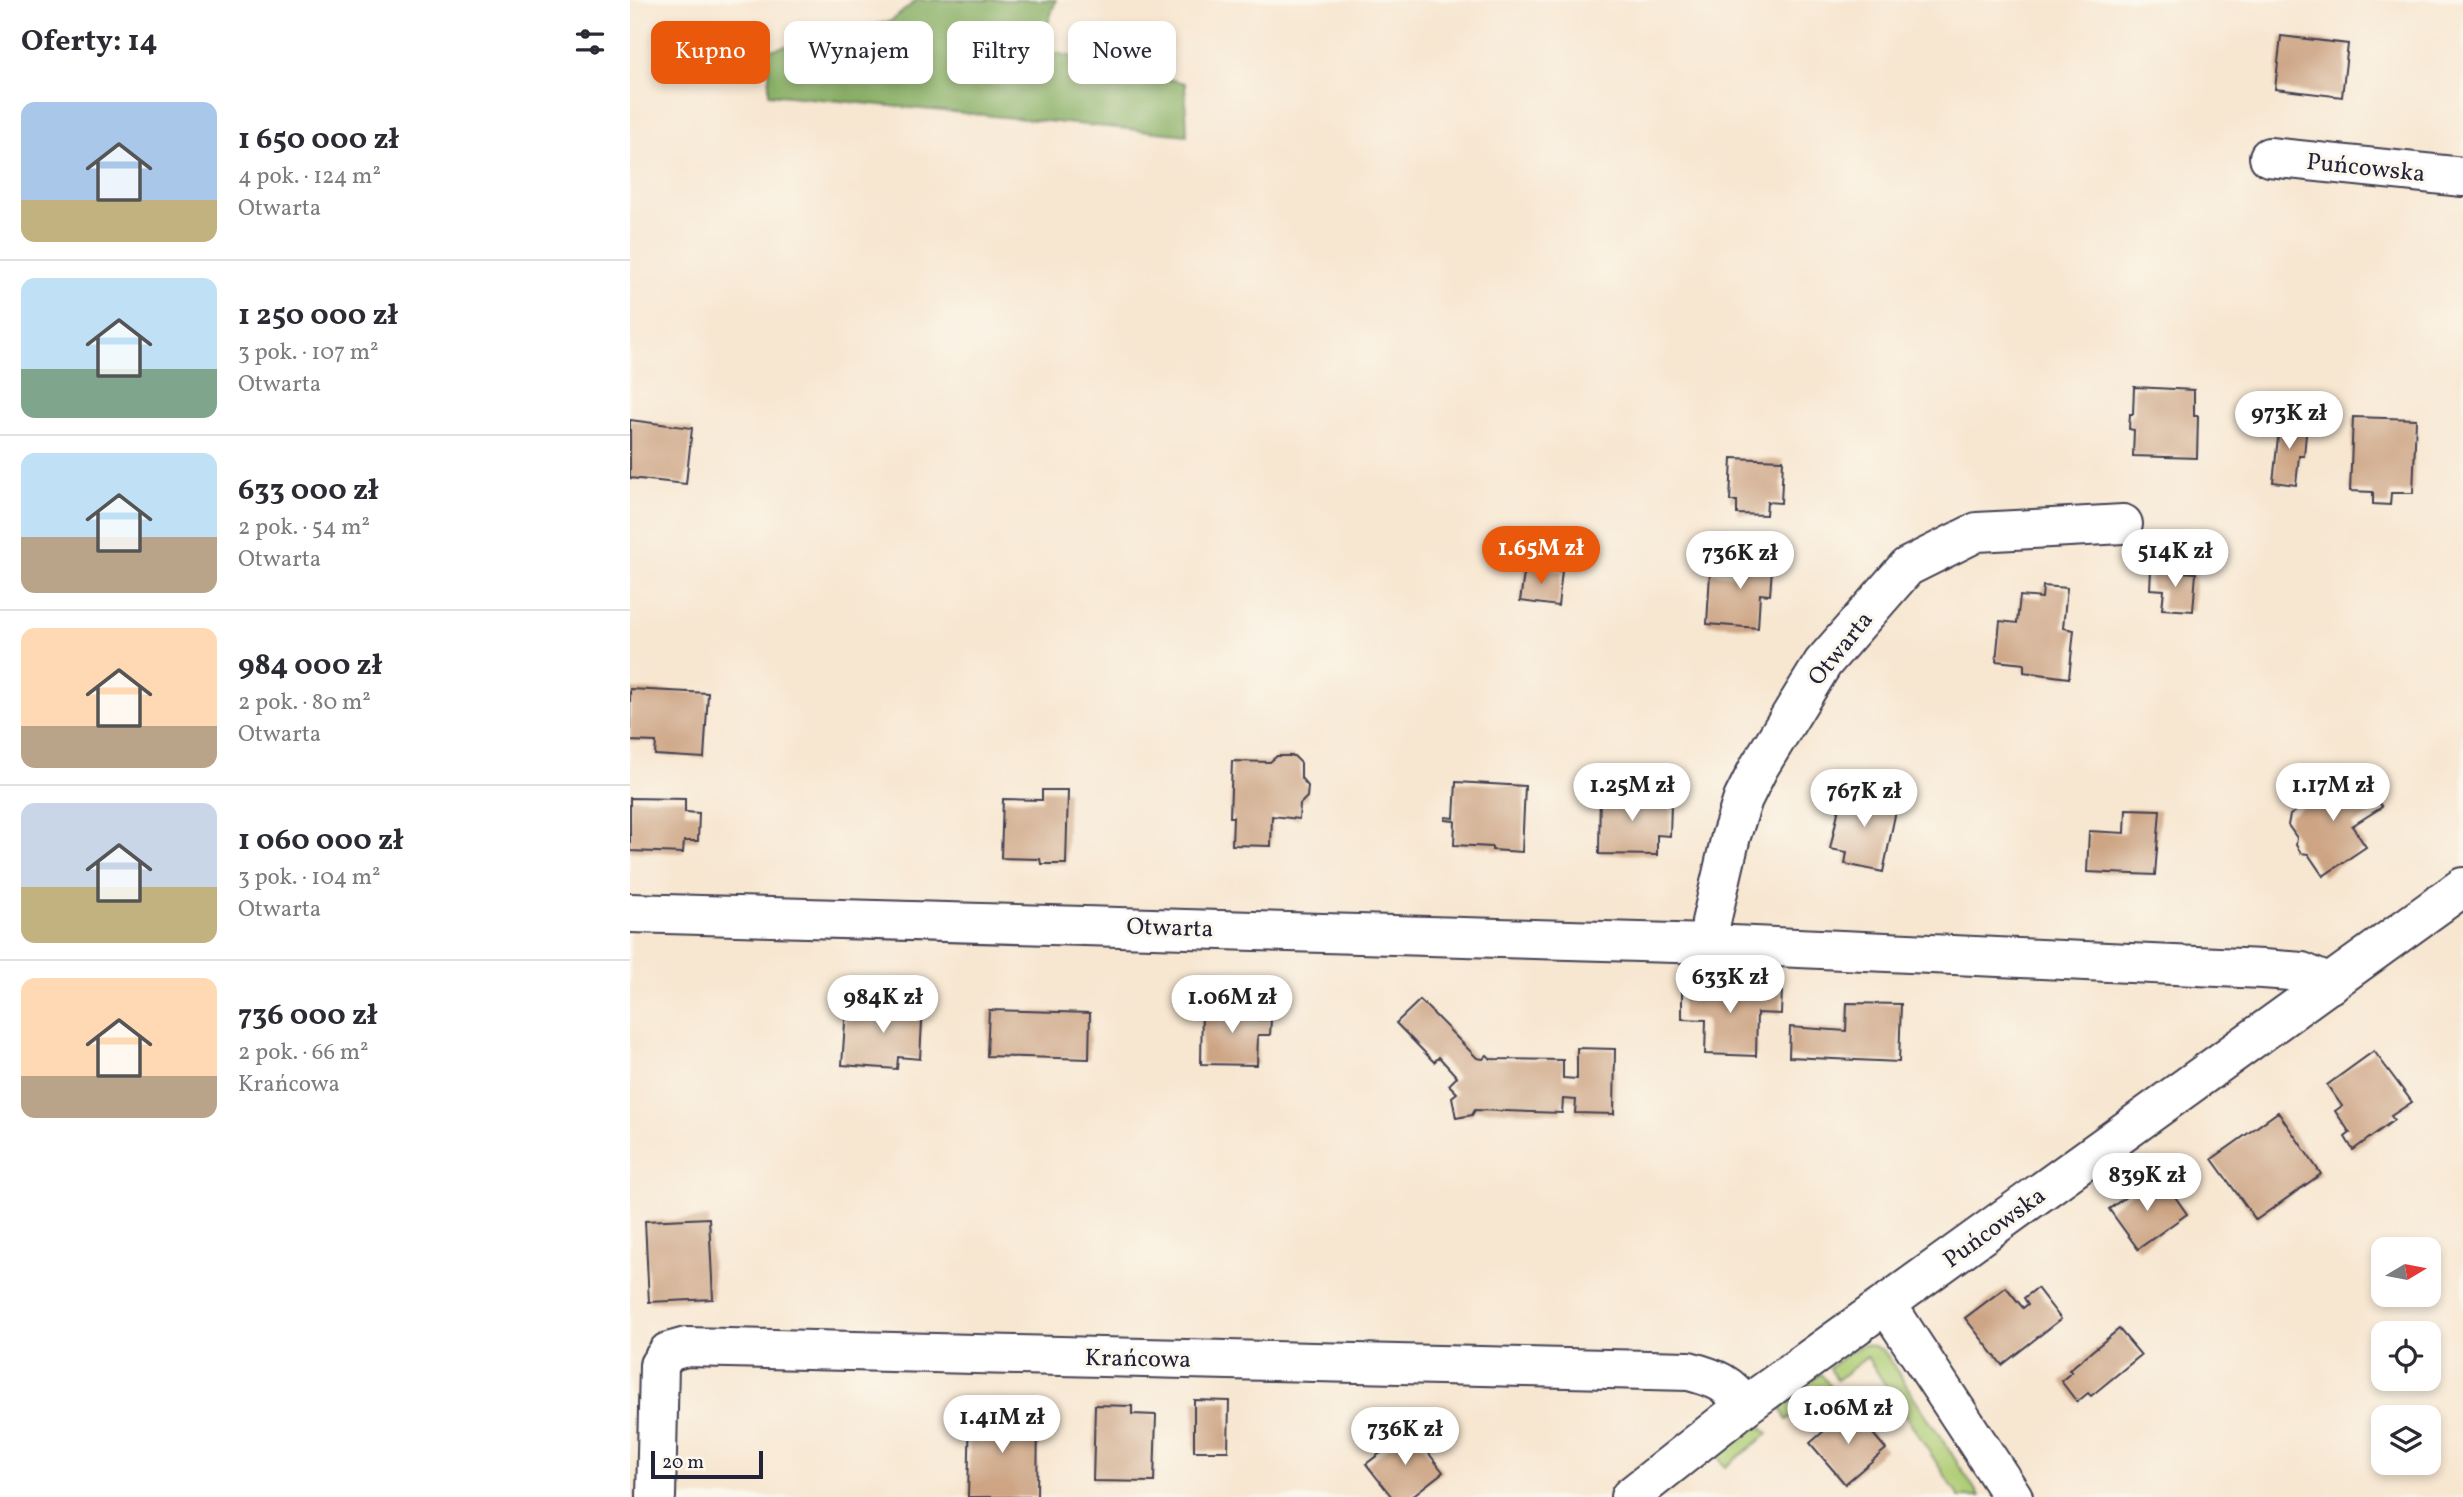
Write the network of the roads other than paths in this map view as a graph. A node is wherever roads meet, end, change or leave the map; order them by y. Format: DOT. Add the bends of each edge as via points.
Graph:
graph roads {
  1 [pos="2269,157"];
  2 [pos="2463,177"];
  3 [pos="2123,524"];
  4 [pos="2463,887"];
  5 [pos="630,913"];
  6 [pos="1710,944"];
  7 [pos="2330,984"];
  8 [pos="1887,1305"];
  9 [pos="1745,1406"];
  10 [pos="656,1497"];
  11 [pos="1630,1497"];
  12 [pos="2013,1497"];
  1 -- 2 [label="street, Puńcowska"];
  3 -- 6 [label="street, Otwarta" via="1977,532 1907,567 1823,663 1759,767 1731,836"];
  4 -- 7 [label="street, Puńcowska"];
  5 -- 6 [label="street, Otwarta"];
  6 -- 7 [label="street, Otwarta" via="2263,969 2302,972"];
  7 -- 8 [label="street, Puńcowska"];
  8 -- 9 [label="street, Puńcowska"];
  8 -- 12 [label="street"];
  9 -- 10 [label="street, Krańcowa" via="1725,1384 1689,1371 686,1347 668,1352 659,1366"];
  9 -- 11 [label="street, Puńcowska"];
}
